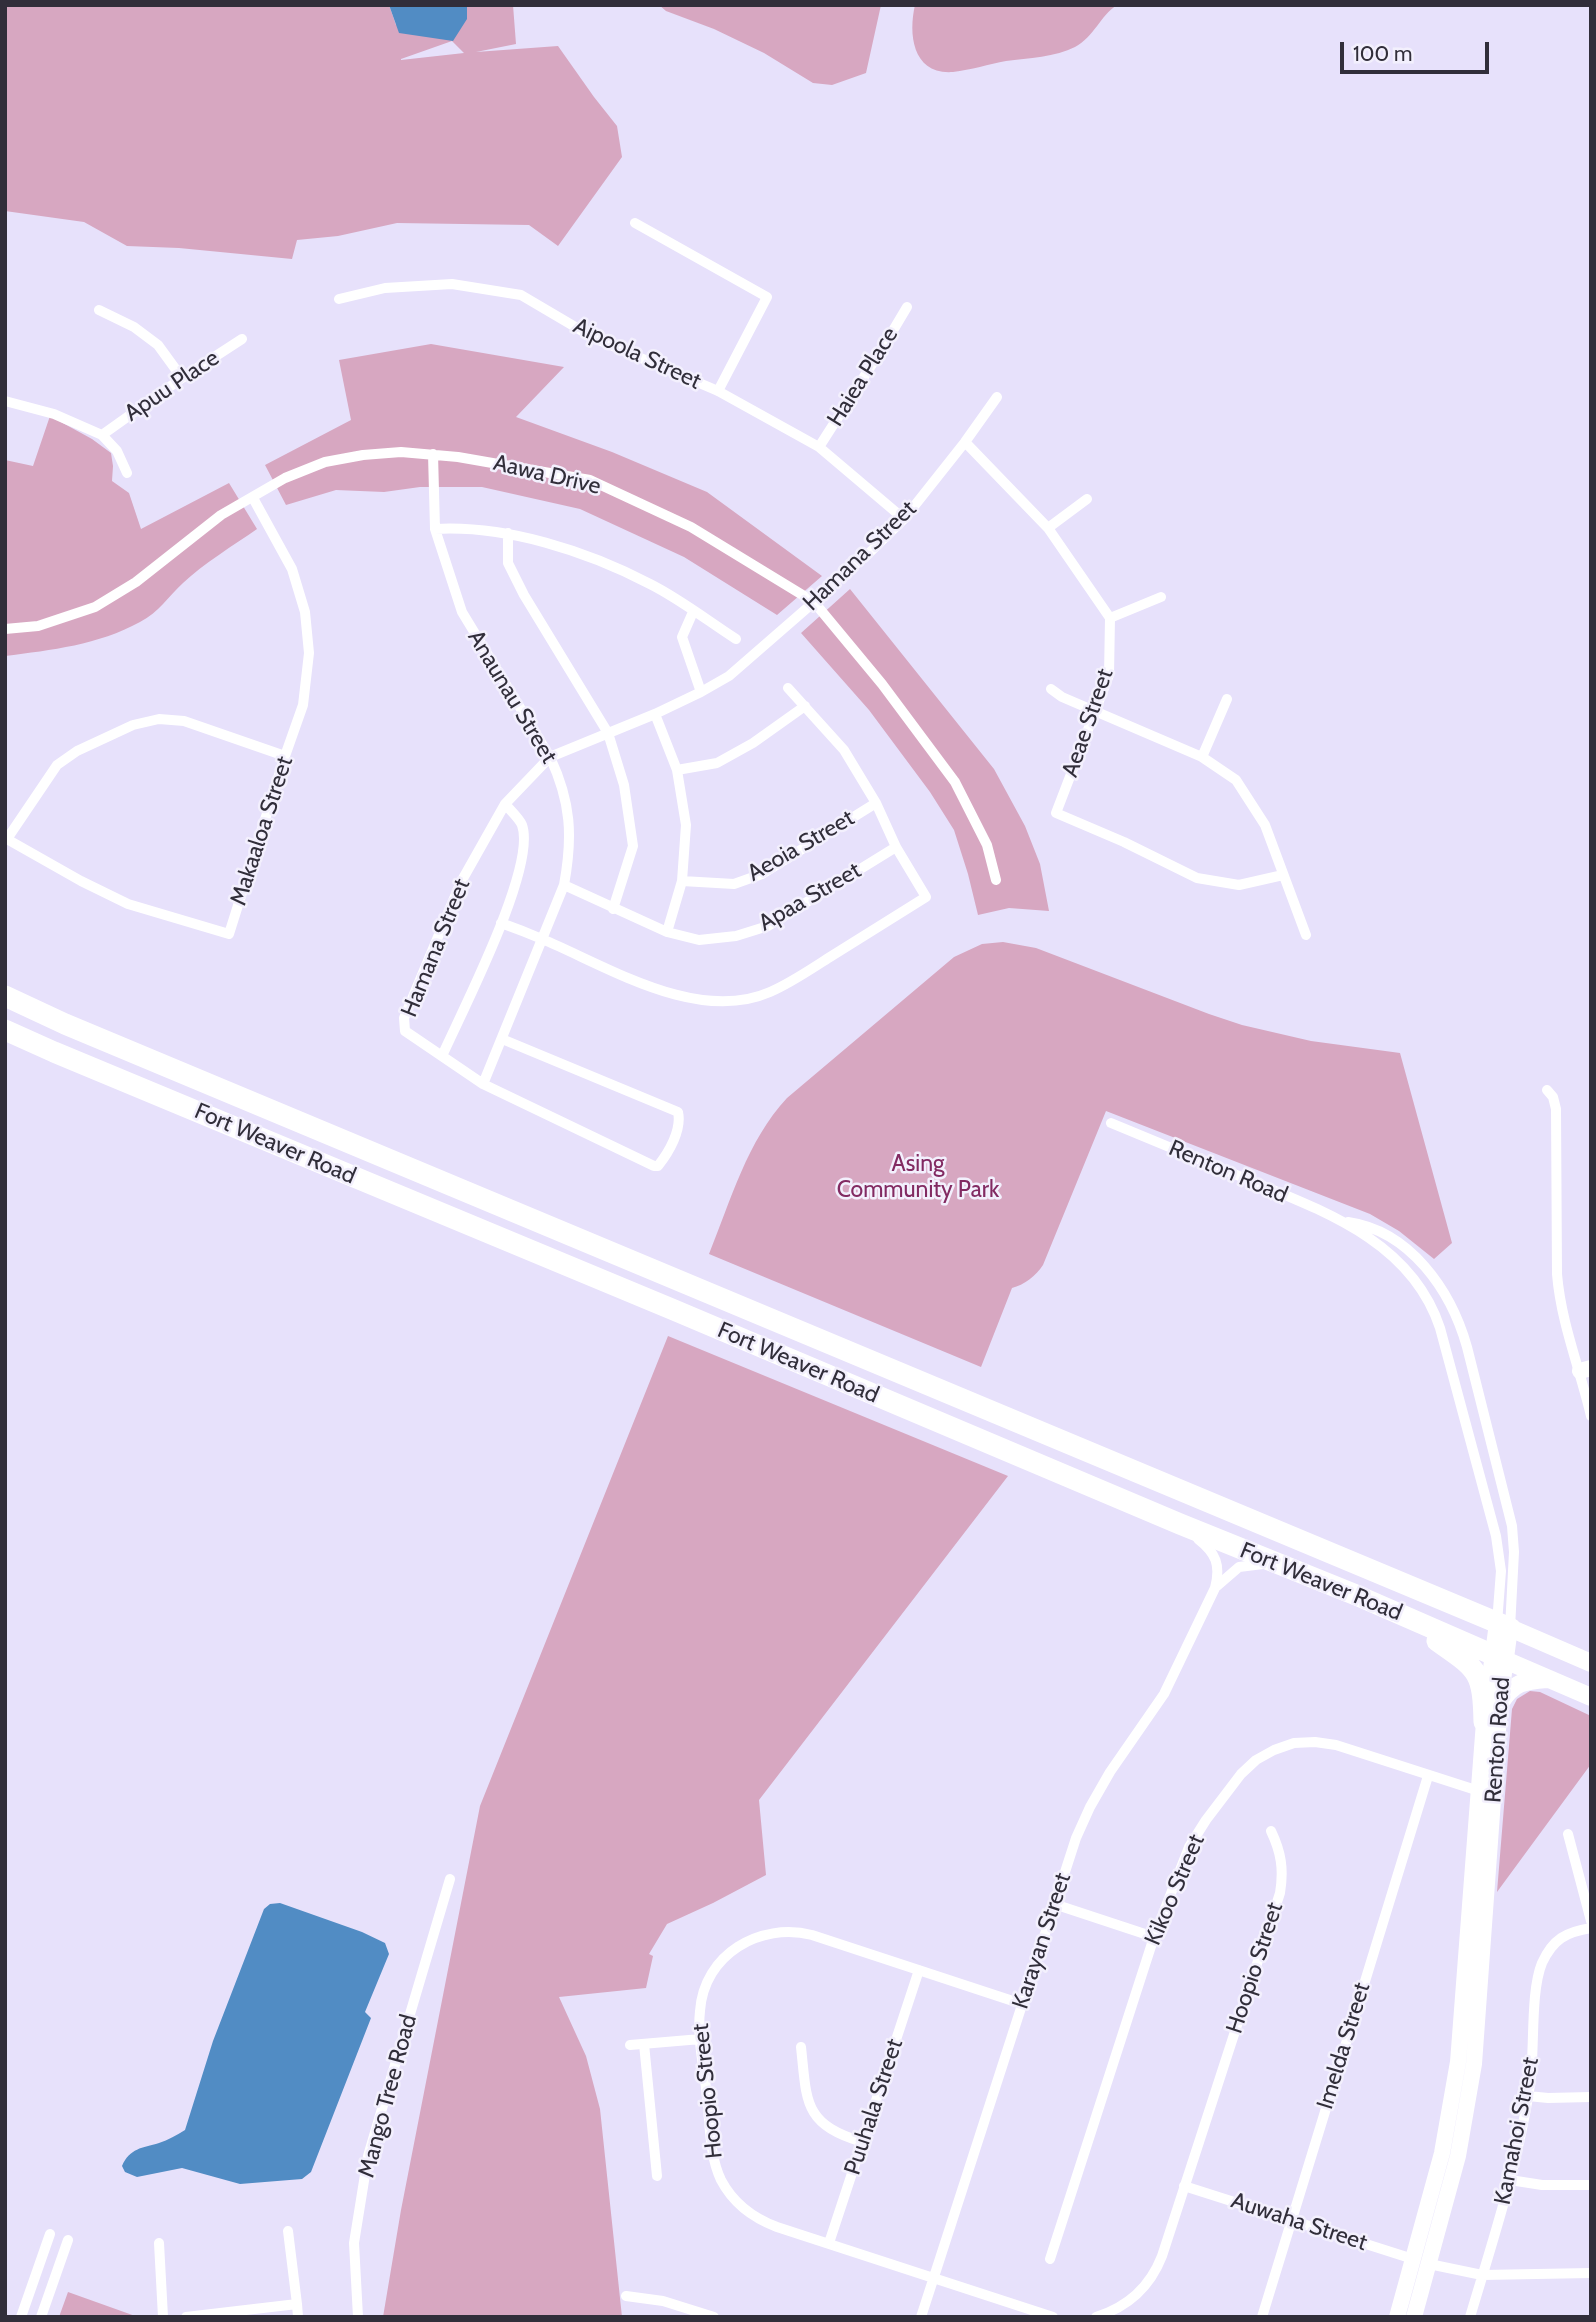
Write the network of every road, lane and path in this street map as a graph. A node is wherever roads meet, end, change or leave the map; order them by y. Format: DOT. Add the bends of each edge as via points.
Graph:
graph roads {
  1 [pos="635,223"];
  2 [pos="339,299"];
  3 [pos="906,307"];
  4 [pos="99,310"];
  5 [pos="242,339"];
  6 [pos="182,377"];
  7 [pos="718,391"];
  8 [pos="997,397"];
  9 [pos="5,401"];
  10 [pos="102,435"];
  11 [pos="965,442"];
  12 [pos="819,447"];
  13 [pos="433,454"];
  14 [pos="127,473"];
  15 [pos="253,498"];
  16 [pos="1087,499"];
  17 [pos="904,519"];
  18 [pos="1048,528"];
  19 [pos="435,529"];
  20 [pos="508,533"];
  21 [pos="1161,597"];
  22 [pos="814,602"];
  23 [pos="693,612"];
  24 [pos="1110,618"];
  25 [pos="5,629"];
  26 [pos="736,639"];
  27 [pos="788,688"];
  28 [pos="1051,689"];
  29 [pos="701,692"];
  30 [pos="1227,699"];
  31 [pos="805,706"];
  32 [pos="1094,711"];
  33 [pos="655,714"];
  34 [pos="608,733"];
  35 [pos="285,756"];
  36 [pos="550,757"];
  37 [pos="1202,757"];
  38 [pos="677,770"];
  39 [pos="876,803"];
  40 [pos="505,804"];
  41 [pos="6,838"];
  42 [pos="896,847"];
  43 [pos="1283,875"];
  44 [pos="996,880"];
  45 [pos="682,881"];
  46 [pos="564,885"];
  47 [pos="613,909"];
  48 [pos="501,923"];
  49 [pos="667,932"];
  50 [pos="1306,935"];
  51 [pos="542,939"];
  52 [pos="5,996"];
  53 [pos="5,1030"];
  54 [pos="502,1039"];
  55 [pos="442,1056"];
  56 [pos="483,1084"];
  57 [pos="1547,1090"];
  58 [pos="1111,1123"];
  59 [pos="1345,1221"];
  60 [pos="1586,1370"];
  61 [pos="1591,1416"];
  62 [pos="1180,1524"];
  63 [pos="1280,1564"];
  64 [pos="1215,1588"];
  65 [pos="1422,1623"];
  66 [pos="1500,1640"];
  67 [pos="1591,1663"];
  68 [pos="1550,1679"];
  69 [pos="1591,1697"];
  70 [pos="1500,1703"];
  71 [pos="1484,1722"];
  72 [pos="1428,1776"];
  73 [pos="1479,1791"];
  74 [pos="1271,1831"];
  75 [pos="1568,1835"];
  76 [pos="450,1879"];
  77 [pos="1480,1887"];
  78 [pos="1054,1904"];
  79 [pos="1591,1921"];
  80 [pos="1591,1928"];
  81 [pos="1154,1937"];
  82 [pos="919,1970"];
  83 [pos="1022,2004"];
  84 [pos="701,2039"];
  85 [pos="644,2044"];
  86 [pos="630,2045"];
  87 [pos="801,2047"];
  88 [pos="1528,2096"];
  89 [pos="1591,2097"];
  90 [pos="862,2142"];
  91 [pos="657,2176"];
  92 [pos="1510,2180"];
  93 [pos="1591,2185"];
  94 [pos="1184,2186"];
  95 [pos="1291,2220"];
  96 [pos="288,2231"];
  97 [pos="50,2234"];
  98 [pos="68,2240"];
  99 [pos="159,2243"];
  100 [pos="829,2244"];
  101 [pos="1050,2259"];
  102 [pos="1421,2261"];
  103 [pos="1591,2273"];
  104 [pos="1482,2275"];
  105 [pos="934,2277"];
  106 [pos="626,2296"];
  107 [pos="297,2304"];
  108 [pos="21,2317"];
  109 [pos="41,2317"];
  110 [pos="163,2317"];
  111 [pos="187,2317"];
  112 [pos="298,2317"];
  113 [pos="358,2317"];
  114 [pos="714,2317"];
  115 [pos="921,2317"];
  116 [pos="1053,2317"];
  117 [pos="1096,2317"];
  118 [pos="1262,2317"];
  119 [pos="1397,2317"];
  120 [pos="1414,2317"];
  121 [pos="1470,2317"];
  1 -- 7 [label="street" via="767,297"];
  2 -- 7 [label="street, Aipoola Street" via="385,288 452,284 521,295 594,338"];
  3 -- 12 [label="street, Haiea Place"];
  4 -- 6 [label="street" via="158,345"];
  5 -- 6 [label="street, Apuu Place"];
  6 -- 10 [label="street, Apuu Place"];
  7 -- 12 [label="street, Aipoola Street"];
  8 -- 11 [label="street, Hamana Street"];
  9 -- 10 [label="street" via="54,414"];
  10 -- 14 [label="street" via="117,450"];
  11 -- 17 [label="street, Hamana Street"];
  11 -- 18 [label="street"];
  12 -- 17 [label="street, Aipoola Street"];
  13 -- 15 [label="street, Aawa Drive" via="363,454 325,462 285,478"];
  13 -- 19 [label="street, Anaunau Street"];
  13 -- 22 [label="street, Aawa Drive" via="590,480 691,527"];
  15 -- 25 [label="street, Aawa Drive" via="221,515 136,582 95,607 38,626"];
  15 -- 35 [label="street, Makaaloa Street" via="292,569 305,612 309,653 303,705"];
  16 -- 18 [label="street"];
  17 -- 22 [label="street, Hamana Street"];
  18 -- 24 [label="street"];
  19 -- 20 [label="street"];
  19 -- 36 [label="street, Anaunau Street" via="462,612"];
  20 -- 23 [label="street" via="566,549 651,584"];
  20 -- 34 [label="street" via="508,563"];
  21 -- 24 [label="street"];
  22 -- 29 [label="street, Hamana Street" via="729,676"];
  22 -- 44 [label="street, Aawa Drive" via="955,782 987,845"];
  23 -- 26 [label="street"];
  23 -- 29 [label="street" via="682,637"];
  24 -- 32 [label="street, Aeae Street" via="1109,676"];
  27 -- 31 [label="street"];
  28 -- 32 [label="street"];
  29 -- 33 [label="street, Hamana Street"];
  30 -- 37 [label="street"];
  31 -- 38 [label="street" via="717,763"];
  31 -- 39 [label="street" via="844,750"];
  32 -- 37 [label="street"];
  32 -- 43 [label="street, Aeae Street" via="1056,813 1197,877 1239,885"];
  33 -- 34 [label="street, Hamana Street"];
  33 -- 38 [label="street"];
  34 -- 36 [label="street, Hamana Street"];
  34 -- 47 [label="street" via="624,785 633,846"];
  35 -- 41 [label="street" via="184,721 159,719 133,725 57,765"];
  35 -- 41 [label="street, Makaaloa Street" via="229,934 128,904"];
  36 -- 40 [label="street, Hamana Street"];
  36 -- 46 [label="street, Anaunau Street" via="568,804 570,852"];
  37 -- 43 [label="street" via="1236,780 1265,825"];
  38 -- 45 [label="street" via="686,825"];
  39 -- 42 [label="street"];
  39 -- 45 [label="street, Aeoia Street" via="762,874 734,884"];
  40 -- 48 [label="street" via="522,824 523,847 520,874"];
  40 -- 55 [label="street, Hamana Street" via="461,882 404,1018 405,1031"];
  42 -- 49 [label="street, Apaa Street" via="768,926 699,940"];
  42 -- 51 [label="street" via="926,897 768,993 720,1001 687,998"];
  43 -- 50 [label="street"];
  45 -- 49 [label="street"];
  46 -- 47 [label="street, Apaa Street"];
  46 -- 51 [label="street, Anaunau Street"];
  47 -- 49 [label="street, Apaa Street"];
  48 -- 51 [label="street"];
  48 -- 55 [label="street"];
  51 -- 54 [label="street, Anaunau Street"];
  52 -- 66 [label="highway, Fort Weaver Road" via="684,1282"];
  53 -- 62 [label="highway, Fort Weaver Road"];
  54 -- 56 [label="street, Anaunau Street"];
  54 -- 56 [label="street, Hamana Street" via="678,1112 675,1135 654,1166"];
  55 -- 56 [label="street, Hamana Street"];
  57 -- 60 [label="street" via="1556,1109 1559,1298"];
  58 -- 59 [label="street, Renton Road"];
  59 -- 66 [label="street, Renton Road" via="1405,1268 1437,1318 1498,1546"];
  59 -- 66 [label="street, Renton Road" via="1377,1230 1405,1247 1436,1280 1458,1318 1513,1526 1514,1552"];
  60 -- 61 [label="street"];
  62 -- 63 [label="highway, Fort Weaver Road"];
  62 -- 64 [label="street, Karayan Street" via="1213,1553 1219,1572"];
  63 -- 64 [label="street, Karayan Street" via="1239,1567"];
  63 -- 65 [label="highway, Fort Weaver Road"];
  64 -- 78 [label="street, Karayan Street" via="1164,1694 1090,1807"];
  65 -- 66 [label="highway, Fort Weaver Road"];
  65 -- 71 [label="highway" via="1433,1638 1477,1674 1483,1690"];
  66 -- 67 [label="main road, Fort Weaver Road"];
  66 -- 68 [label="main road, Fort Weaver Road"];
  66 -- 70 [label="street, Renton Road"];
  66 -- 71 [label="street, Renton Road"];
  68 -- 69 [label="main road, Fort Weaver Road"];
  68 -- 70 [label="main road" via="1516,1685"];
  70 -- 77 [label="street, Renton Road"];
  71 -- 73 [label="street, Renton Road"];
  72 -- 73 [label="street, Kikoo Street"];
  72 -- 81 [label="street, Kikoo Street" via="1326,1743 1294,1743 1265,1754 1241,1774 1196,1834"];
  72 -- 95 [label="street, Imelda Street"];
  73 -- 77 [label="street, Renton Road"];
  74 -- 94 [label="street, Hoopio Street" via="1282,1865 1280,1893"];
  75 -- 79 [label="street"];
  76 -- 113 [label="street, Mango Tree Road" via="368,2156 354,2243"];
  77 -- 102 [label="street, Renton Road" via="1462,2028 1457,2119 1442,2153"];
  78 -- 81 [label="street"];
  78 -- 83 [label="street, Karayan Street"];
  80 -- 88 [label="street, Kamahoi Street" via="1564,1935 1541,1965"];
  81 -- 101 [label="street, Kikoo Street"];
  82 -- 83 [label="street, Hoopio Street"];
  82 -- 84 [label="street, Hoopio Street" via="802,1932 760,1935 733,1950 712,1972 701,2001"];
  82 -- 90 [label="street, Puuhala Street"];
  83 -- 105 [label="street, Karayan Street"];
  84 -- 85 [label="street"];
  84 -- 100 [label="street, Hoopio Street" via="714,2160 726,2189 758,2218"];
  85 -- 86 [label="street"];
  85 -- 91 [label="street"];
  87 -- 90 [label="street" via="806,2095 815,2115 831,2131"];
  88 -- 89 [label="street"];
  88 -- 92 [label="street, Kamahoi Street"];
  90 -- 100 [label="street, Puuhala Street"];
  92 -- 93 [label="street"];
  92 -- 104 [label="street, Kamahoi Street"];
  94 -- 95 [label="street, Auwaha Street"];
  94 -- 117 [label="street, Hoopio Street" via="1153,2275 1125,2304"];
  95 -- 102 [label="street, Auwaha Street"];
  95 -- 118 [label="street, Imelda Street"];
  96 -- 107 [label="street"];
  97 -- 108 [label="street"];
  98 -- 109 [label="street"];
  99 -- 110 [label="street"];
  100 -- 105 [label="street, Hoopio Street"];
  102 -- 104 [label="street, Auwaha Street"];
  102 -- 119 [label="street, Renton Road"];
  102 -- 120 [label="street, Renton Road"];
  103 -- 104 [label="street, Auwaha Street"];
  104 -- 121 [label="street, Kamahoi Street"];
  105 -- 115 [label="street, Karayan Street"];
  105 -- 116 [label="street, Hoopio Street"];
  106 -- 114 [label="street" via="663,2301"];
  107 -- 111 [label="street"];
  107 -- 112 [label="street"];
}
